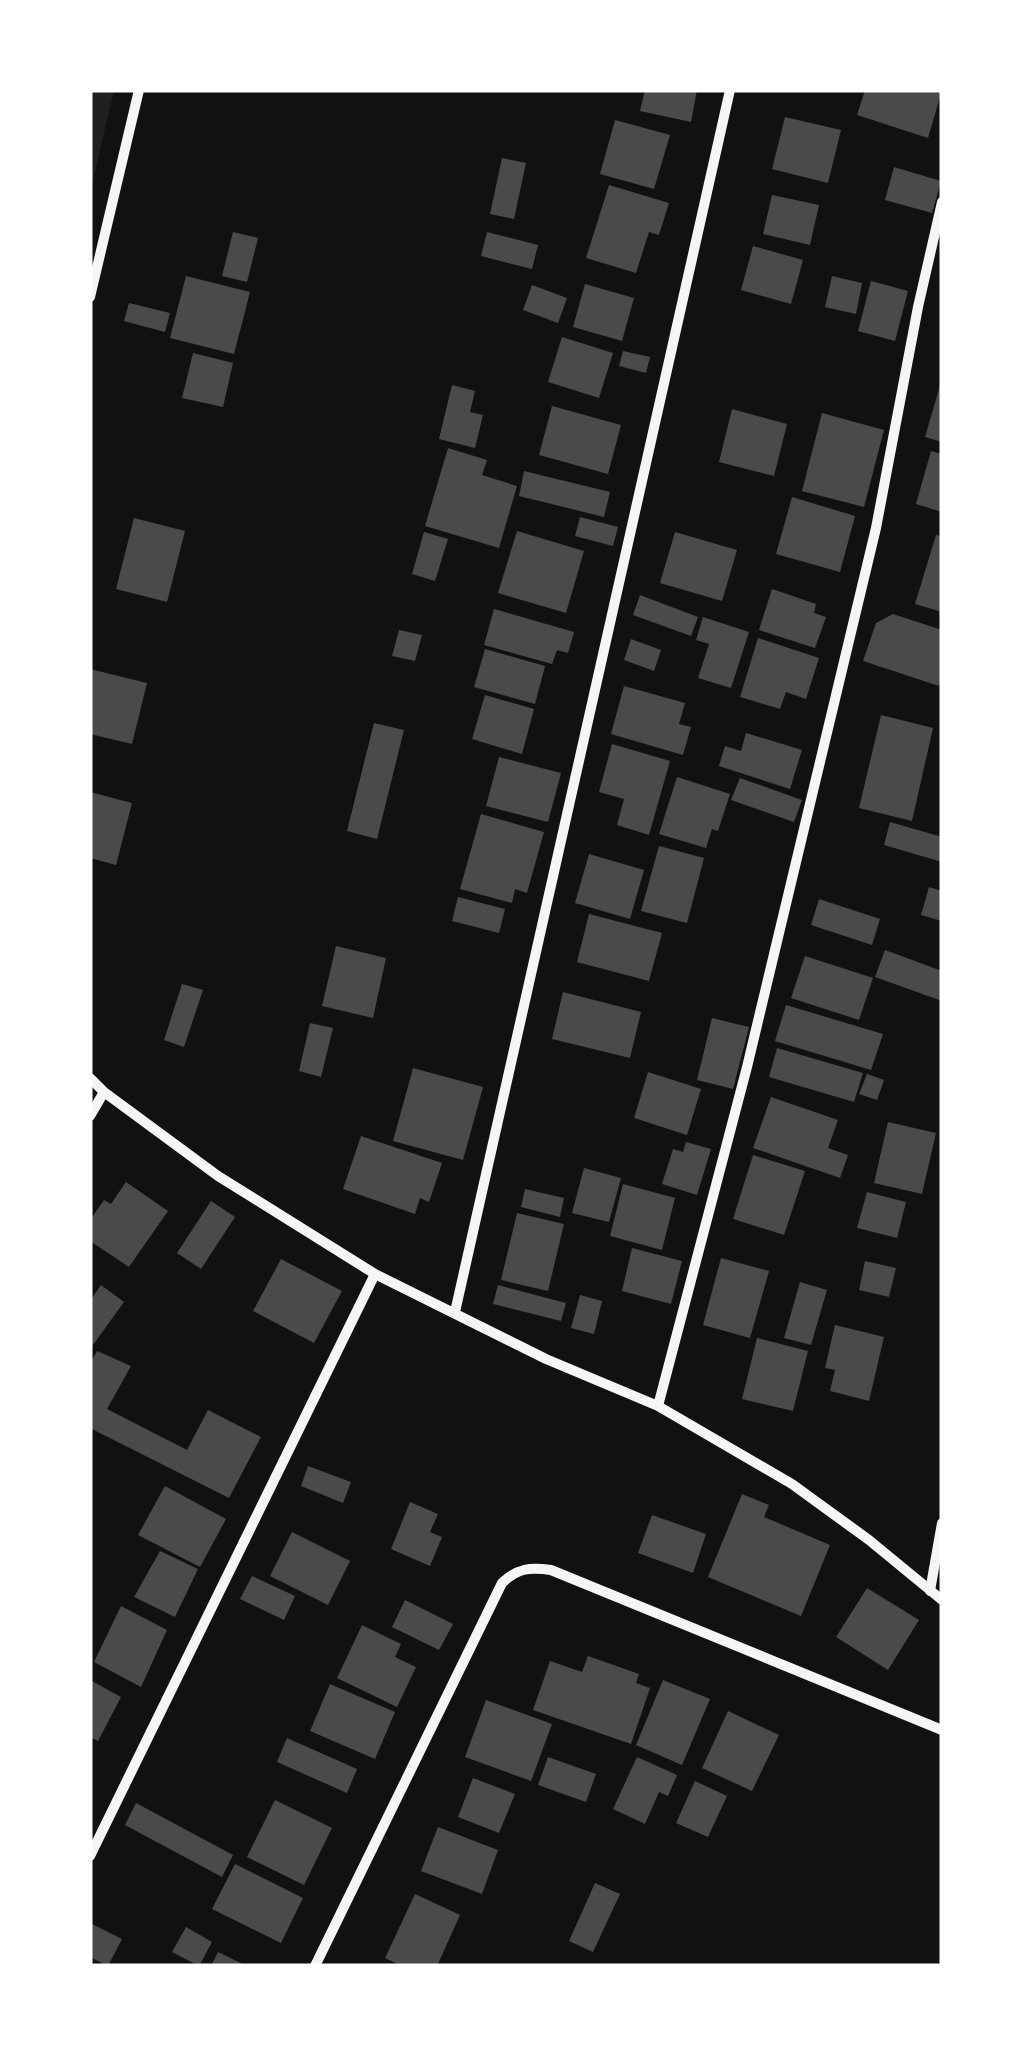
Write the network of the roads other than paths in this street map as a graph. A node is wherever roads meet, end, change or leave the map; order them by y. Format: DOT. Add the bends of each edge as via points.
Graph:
graph roads {
  1 [pos="139,90"];
  2 [pos="730,90"];
  3 [pos="942,202"];
  4 [pos="90,296"];
  5 [pos="90,1078"];
  6 [pos="104,1092"];
  7 [pos="90,1116"];
  8 [pos="375,1274"];
  9 [pos="454,1312"];
  10 [pos="658,1406"];
  11 [pos="942,1523"];
  12 [pos="930,1591"];
  13 [pos="942,1600"];
  14 [pos="942,1730"];
  15 [pos="90,1856"];
  16 [pos="315,1966"];
  1 -- 4 [label="street"];
  2 -- 9 [label="street"];
  3 -- 10 [label="street" via="872,547"];
  5 -- 6 [label="street"];
  6 -- 7 [label="street"];
  6 -- 8 [label="street" via="218,1176"];
  8 -- 9 [label="street"];
  8 -- 15 [label="street"];
  9 -- 10 [label="street"];
  10 -- 12 [label="street" via="792,1484"];
  11 -- 12 [label="street"];
  12 -- 13 [label="street"];
  14 -- 16 [label="street" via="551,1570 512,1573"];
}
